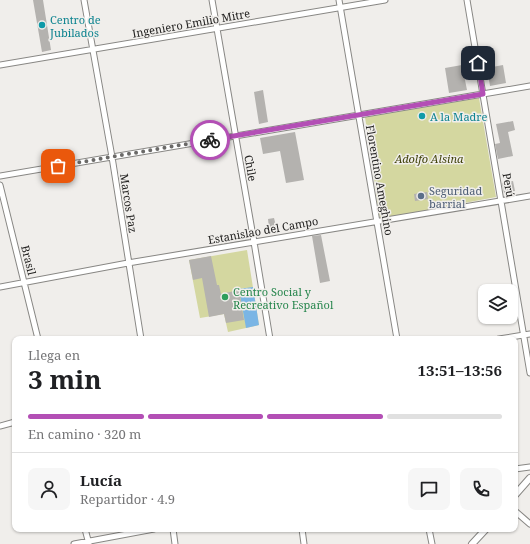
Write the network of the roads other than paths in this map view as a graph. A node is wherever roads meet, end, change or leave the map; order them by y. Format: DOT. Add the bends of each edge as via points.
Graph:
graph roads {
  1 [pos="84,0"];
  2 [pos="212,0"];
  3 [pos="340,0"];
  4 [pos="385,0"];
  5 [pos="468,0"];
  6 [pos="341,8"];
  7 [pos="217,28"];
  8 [pos="93,49"];
  9 [pos="0,65"];
  10 [pos="530,86"];
  11 [pos="483,94"];
  12 [pos="359,114"];
  13 [pos="235,135"];
  14 [pos="112,157"];
  15 [pos="0,176"];
  16 [pos="0,185"];
  17 [pos="530,196"];
  18 [pos="501,200"];
  19 [pos="377,221"];
  20 [pos="254,242"];
  21 [pos="128,263"];
  22 [pos="24,281"];
  23 [pos="0,287"];
  24 [pos="530,334"];
  25 [pos="523,335"];
  26 [pos="37,336"];
  27 [pos="140,336"];
  28 [pos="270,336"];
  29 [pos="396,336"];
  30 [pos="517,336"];
  31 [pos="530,373"];
  32 [pos="12,423"];
  33 [pos="0,426"];
  34 [pos="530,467"];
  35 [pos="518,469"];
  36 [pos="530,478"];
  37 [pos="518,492"];
  38 [pos="518,514"];
  39 [pos="530,524"];
  40 [pos="86,532"];
  41 [pos="139,532"];
  42 [pos="173,532"];
  43 [pos="302,532"];
  44 [pos="430,532"];
  45 [pos="483,532"];
  46 [pos="88,542"];
  47 [pos="74,544"];
  48 [pos="175,544"];
  49 [pos="304,544"];
  50 [pos="432,544"];
  51 [pos="472,544"];
  1 -- 8 [label="street, Marcos Paz"];
  2 -- 7 [label="street, Chile"];
  3 -- 6 [label="street, Florentino Ameghino"];
  4 -- 6 [label="street, Ingeniero Emilio Mitre"];
  5 -- 11 [label="street, Perú"];
  6 -- 7 [label="street, Ingeniero Emilio Mitre"];
  6 -- 12 [label="street, Florentino Ameghino"];
  7 -- 8 [label="street, Ingeniero Emilio Mitre"];
  7 -- 13 [label="street, Chile"];
  8 -- 9 [label="street, Ingeniero Emilio Mitre"];
  8 -- 14 [label="street, Marcos Paz"];
  10 -- 11 [label="street"];
  11 -- 12 [label="street"];
  11 -- 18 [label="street, Perú"];
  12 -- 13 [label="street"];
  12 -- 19 [label="street, Florentino Ameghino"];
  13 -- 14 [label="street"];
  13 -- 20 [label="street, Chile"];
  14 -- 15 [label="street"];
  14 -- 21 [label="street, Marcos Paz"];
  16 -- 22 [label="street, Brasil"];
  17 -- 18 [label="street, Estanislao del Campo"];
  18 -- 19 [label="street, Estanislao del Campo"];
  18 -- 25 [label="street, Perú"];
  19 -- 20 [label="street, Estanislao del Campo"];
  19 -- 29 [label="street, Florentino Ameghino"];
  20 -- 21 [label="street, Estanislao del Campo"];
  20 -- 28 [label="street, Chile"];
  21 -- 22 [label="street, Estanislao del Campo"];
  21 -- 27 [label="street, Marcos Paz"];
  22 -- 23 [label="street, Estanislao del Campo"];
  22 -- 26 [label="street, Brasil"];
  24 -- 25 [label="street"];
  25 -- 30 [label="street"];
  25 -- 31 [label="street, Perú"];
  32 -- 33 [label="street"];
  34 -- 35 [label="street"];
  36 -- 37 [label="street"];
  38 -- 39 [label="street"];
  40 -- 46 [label="street"];
  41 -- 46 [label="street"];
  42 -- 48 [label="street"];
  43 -- 49 [label="street"];
  44 -- 50 [label="street"];
  45 -- 51 [label="street"];
  46 -- 47 [label="street"];
}
